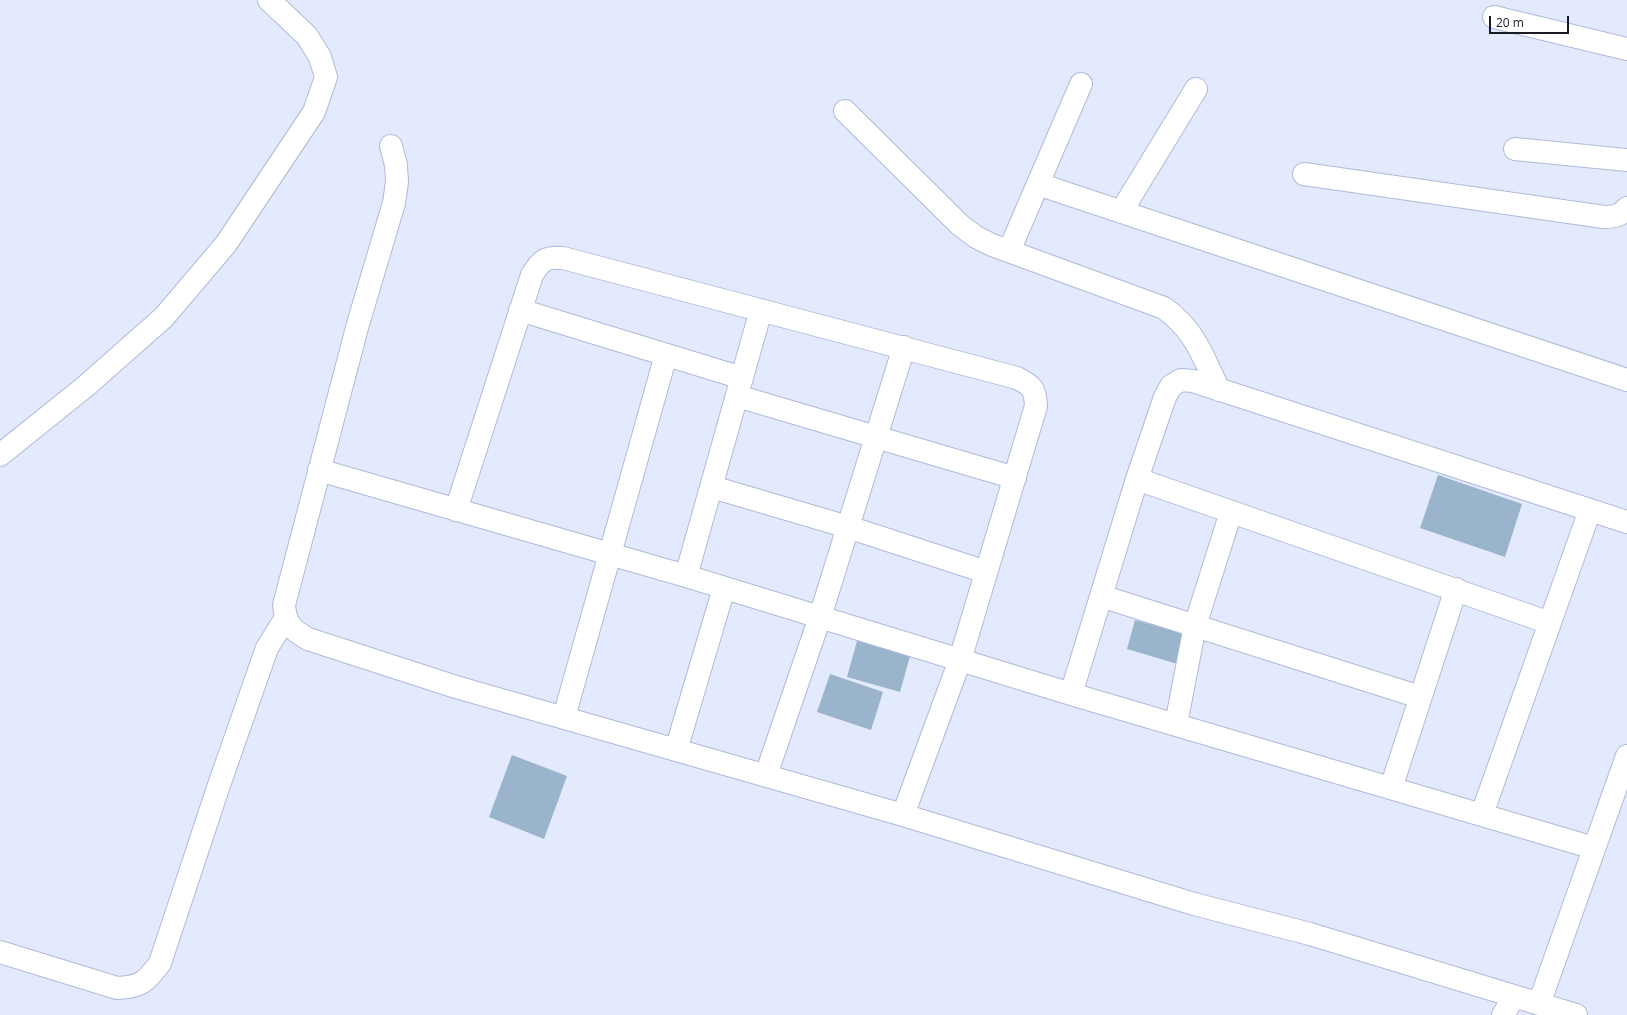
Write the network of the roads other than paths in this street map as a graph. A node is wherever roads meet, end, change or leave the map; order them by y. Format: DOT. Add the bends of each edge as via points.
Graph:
graph roads {
  1 [pos="269,0"];
  2 [pos="1494,17"];
  3 [pos="1627,49"];
  4 [pos="1081,84"];
  5 [pos="1196,89"];
  6 [pos="845,111"];
  7 [pos="391,146"];
  8 [pos="1515,149"];
  9 [pos="1627,160"];
  10 [pos="1304,174"];
  11 [pos="1038,184"];
  12 [pos="1627,208"];
  13 [pos="1121,212"];
  14 [pos="1009,251"];
  15 [pos="520,310"];
  16 [pos="761,310"];
  17 [pos="904,347"];
  18 [pos="666,355"];
  19 [pos="1627,380"];
  20 [pos="739,387"];
  21 [pos="1219,390"];
  22 [pos="876,436"];
  23 [pos="0,455"];
  24 [pos="319,470"];
  25 [pos="1015,478"];
  26 [pos="1137,479"];
  27 [pos="712,487"];
  28 [pos="456,510"];
  29 [pos="1590,510"];
  30 [pos="1231,512"];
  31 [pos="1627,522"];
  32 [pos="848,527"];
  33 [pos="609,554"];
  34 [pos="986,572"];
  35 [pos="686,576"];
  36 [pos="724,588"];
  37 [pos="1456,589"];
  38 [pos="1101,596"];
  39 [pos="820,617"];
  40 [pos="285,619"];
  41 [pos="1550,623"];
  42 [pos="1195,626"];
  43 [pos="960,660"];
  44 [pos="1071,694"];
  45 [pos="1420,697"];
  46 [pos="564,717"];
  47 [pos="1176,724"];
  48 [pos="676,750"];
  49 [pos="1627,756"];
  50 [pos="766,775"];
  51 [pos="1390,788"];
  52 [pos="903,814"];
  53 [pos="1482,814"];
  54 [pos="1594,848"];
  55 [pos="0,952"];
  56 [pos="1514,997"];
  57 [pos="1539,1004"];
  58 [pos="1503,1015"];
  59 [pos="1576,1015"];
  1 -- 23 [label="street" via="307,36 320,57 326,77 314,112 226,244 164,317 86,386"];
  2 -- 3 [label="street"];
  4 -- 11 [label="street"];
  5 -- 13 [label="street"];
  6 -- 14 [label="street" via="960,225 976,237"];
  7 -- 24 [label="street" via="397,182 394,203"];
  8 -- 9 [label="street"];
  10 -- 12 [label="street" via="1604,216 1621,215"];
  11 -- 13 [label="street"];
  11 -- 14 [label="street"];
  13 -- 19 [label="street"];
  14 -- 21 [label="street" via="1164,308 1179,319 1192,334"];
  15 -- 16 [label="street" via="532,275 539,264 549,257 563,258"];
  15 -- 18 [label="street"];
  15 -- 28 [label="street"];
  16 -- 17 [label="street"];
  16 -- 20 [label="street"];
  17 -- 22 [label="street"];
  17 -- 25 [label="street" via="1017,378 1029,384 1036,393 1036,406"];
  18 -- 20 [label="street"];
  18 -- 33 [label="street"];
  20 -- 22 [label="street"];
  20 -- 27 [label="street"];
  21 -- 26 [label="street" via="1194,381 1181,380 1171,386"];
  21 -- 29 [label="street"];
  22 -- 25 [label="street"];
  22 -- 32 [label="street"];
  24 -- 28 [label="street"];
  24 -- 40 [label="street" via="284,605"];
  25 -- 34 [label="street"];
  26 -- 30 [label="street"];
  26 -- 38 [label="street"];
  27 -- 32 [label="street"];
  27 -- 35 [label="street"];
  28 -- 33 [label="street"];
  29 -- 31 [label="street"];
  29 -- 41 [label="street"];
  30 -- 37 [label="street"];
  30 -- 42 [label="street"];
  32 -- 34 [label="street"];
  32 -- 39 [label="street"];
  33 -- 35 [label="street"];
  33 -- 46 [label="street"];
  34 -- 43 [label="street"];
  35 -- 36 [label="street"];
  36 -- 39 [label="street"];
  36 -- 48 [label="street"];
  37 -- 41 [label="street"];
  37 -- 45 [label="street"];
  38 -- 42 [label="street"];
  38 -- 44 [label="street"];
  39 -- 43 [label="street"];
  39 -- 50 [label="street"];
  40 -- 46 [label="street" via="293,630 308,639 456,687"];
  40 -- 55 [label="street" via="267,648 160,963 148,979 135,987 117,988"];
  41 -- 53 [label="street"];
  42 -- 45 [label="street"];
  42 -- 47 [label="street"];
  43 -- 44 [label="street"];
  43 -- 52 [label="street"];
  44 -- 47 [label="street"];
  45 -- 51 [label="street"];
  46 -- 48 [label="street"];
  47 -- 51 [label="street"];
  48 -- 50 [label="street"];
  49 -- 54 [label="street"];
  50 -- 52 [label="street"];
  51 -- 53 [label="street"];
  52 -- 56 [label="street" via="1194,904 1310,934"];
  53 -- 54 [label="street"];
  54 -- 57 [label="street"];
  56 -- 57 [label="street"];
  56 -- 58 [label="street"];
  57 -- 59 [label="street"];
}
